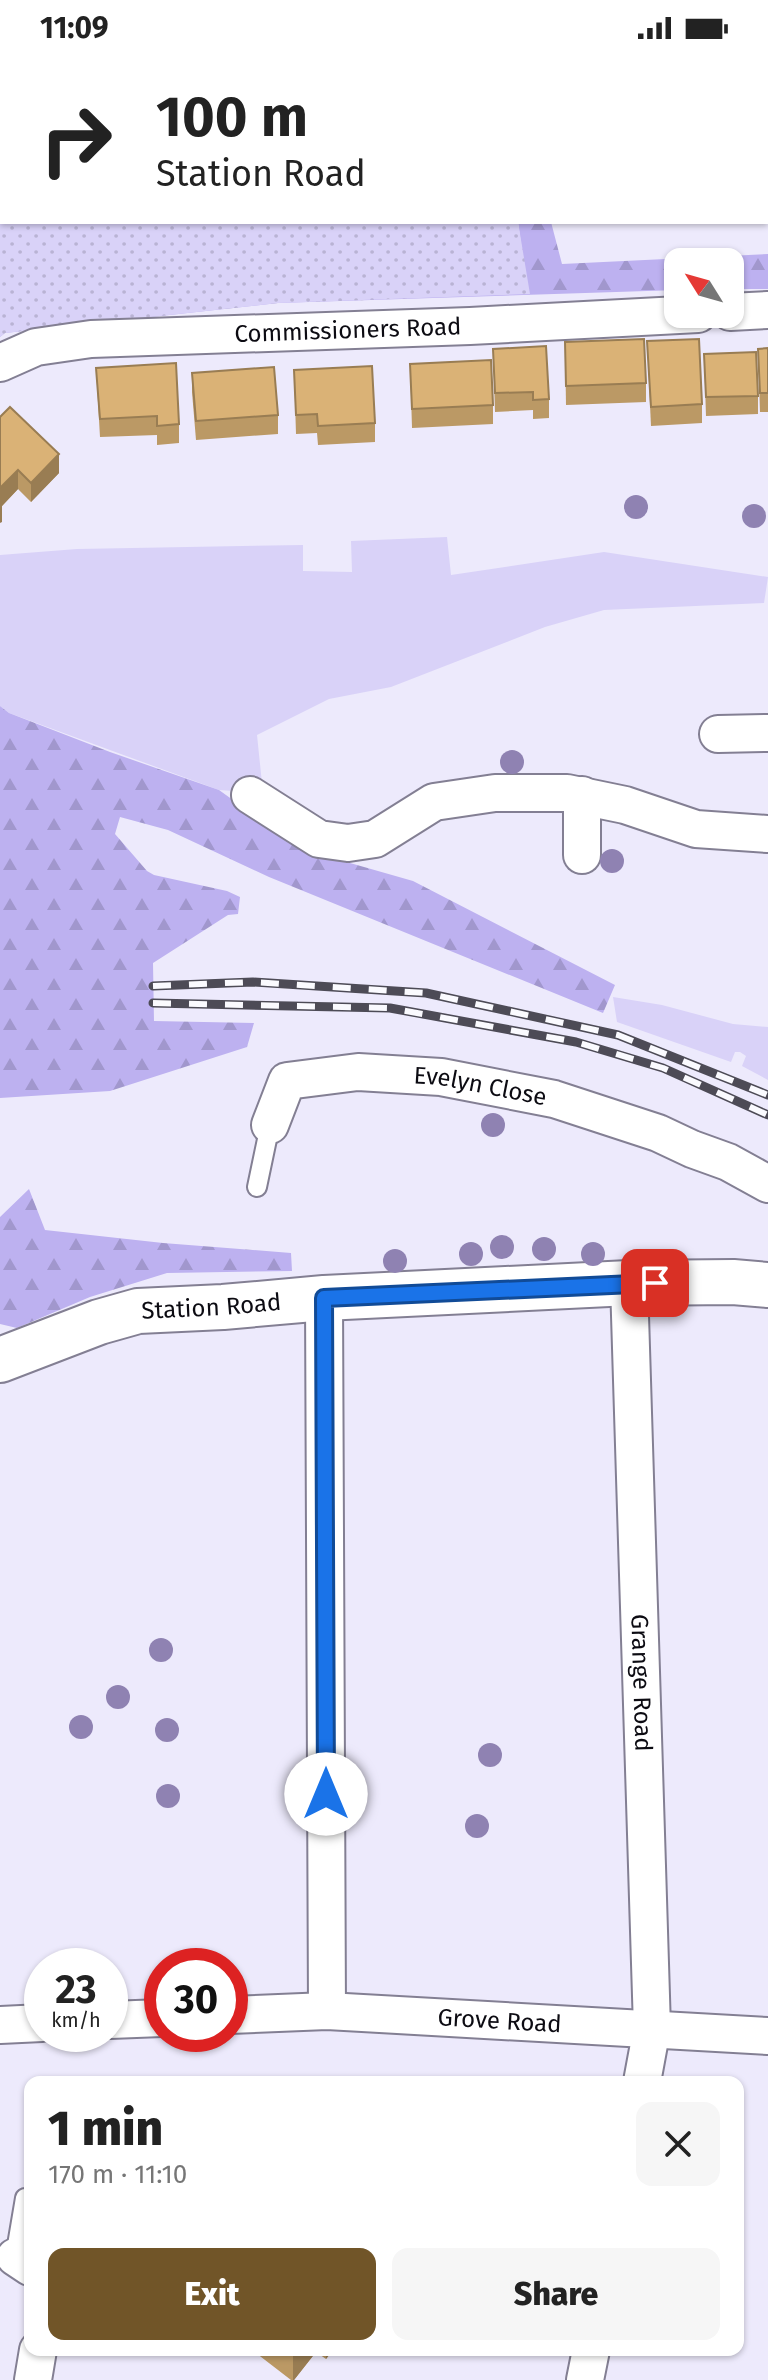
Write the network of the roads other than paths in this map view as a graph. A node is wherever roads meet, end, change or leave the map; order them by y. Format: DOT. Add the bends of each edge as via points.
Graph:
graph roads {
  1 [pos="768,310"];
  2 [pos="744,311"];
  3 [pos="664,316"];
  4 [pos="0,363"];
  5 [pos="768,733"];
  6 [pos="718,734"];
  7 [pos="250,795"];
  8 [pos="582,795"];
  9 [pos="768,834"];
  10 [pos="582,855"];
  11 [pos="270,1125"];
  12 [pos="768,1184"];
  13 [pos="257,1187"];
  14 [pos="629,1283"];
  15 [pos="768,1285"];
  16 [pos="324,1298"];
  17 [pos="0,1360"];
  18 [pos="327,2011"];
  19 [pos="248,2014"];
  20 [pos="24,2024"];
  21 [pos="0,2025"];
  22 [pos="652,2028"];
  23 [pos="768,2036"];
  24 [pos="643,2076"];
  25 [pos="24,2204"];
  26 [pos="15,2259"];
  27 [pos="37,2356"];
  28 [pos="590,2356"];
  29 [pos="33,2380"];
  30 [pos="585,2380"];
  1 -- 2 [label="street"];
  3 -- 4 [label="street, Commissioners Road" via="91,339 36,347"];
  5 -- 6 [label="street"];
  7 -- 8 [label="street" via="319,839 348,843 375,839 434,802 495,793"];
  8 -- 9 [label="street" via="696,829"];
  8 -- 10 [label="street"];
  11 -- 12 [label="street, Evelyn Close" via="278,1070 427,1076 554,1099 658,1133"];
  11 -- 13 [label="lane, Evelyn Close"];
  14 -- 15 [label="main road, Station Road"];
  14 -- 16 [label="main road, Station Road"];
  14 -- 22 [label="street, Grange Road"];
  16 -- 17 [label="main road, Station Road" via="138,1311"];
  16 -- 18 [label="street"];
  18 -- 19 [label="street, Grove Road"];
  18 -- 22 [label="street, Grove Road"];
  20 -- 21 [label="street"];
  22 -- 23 [label="street, Grove Road"];
  22 -- 24 [label="street, Grange Road"];
  25 -- 26 [label="lane"];
  27 -- 29 [label="street"];
  28 -- 30 [label="street"];
}
